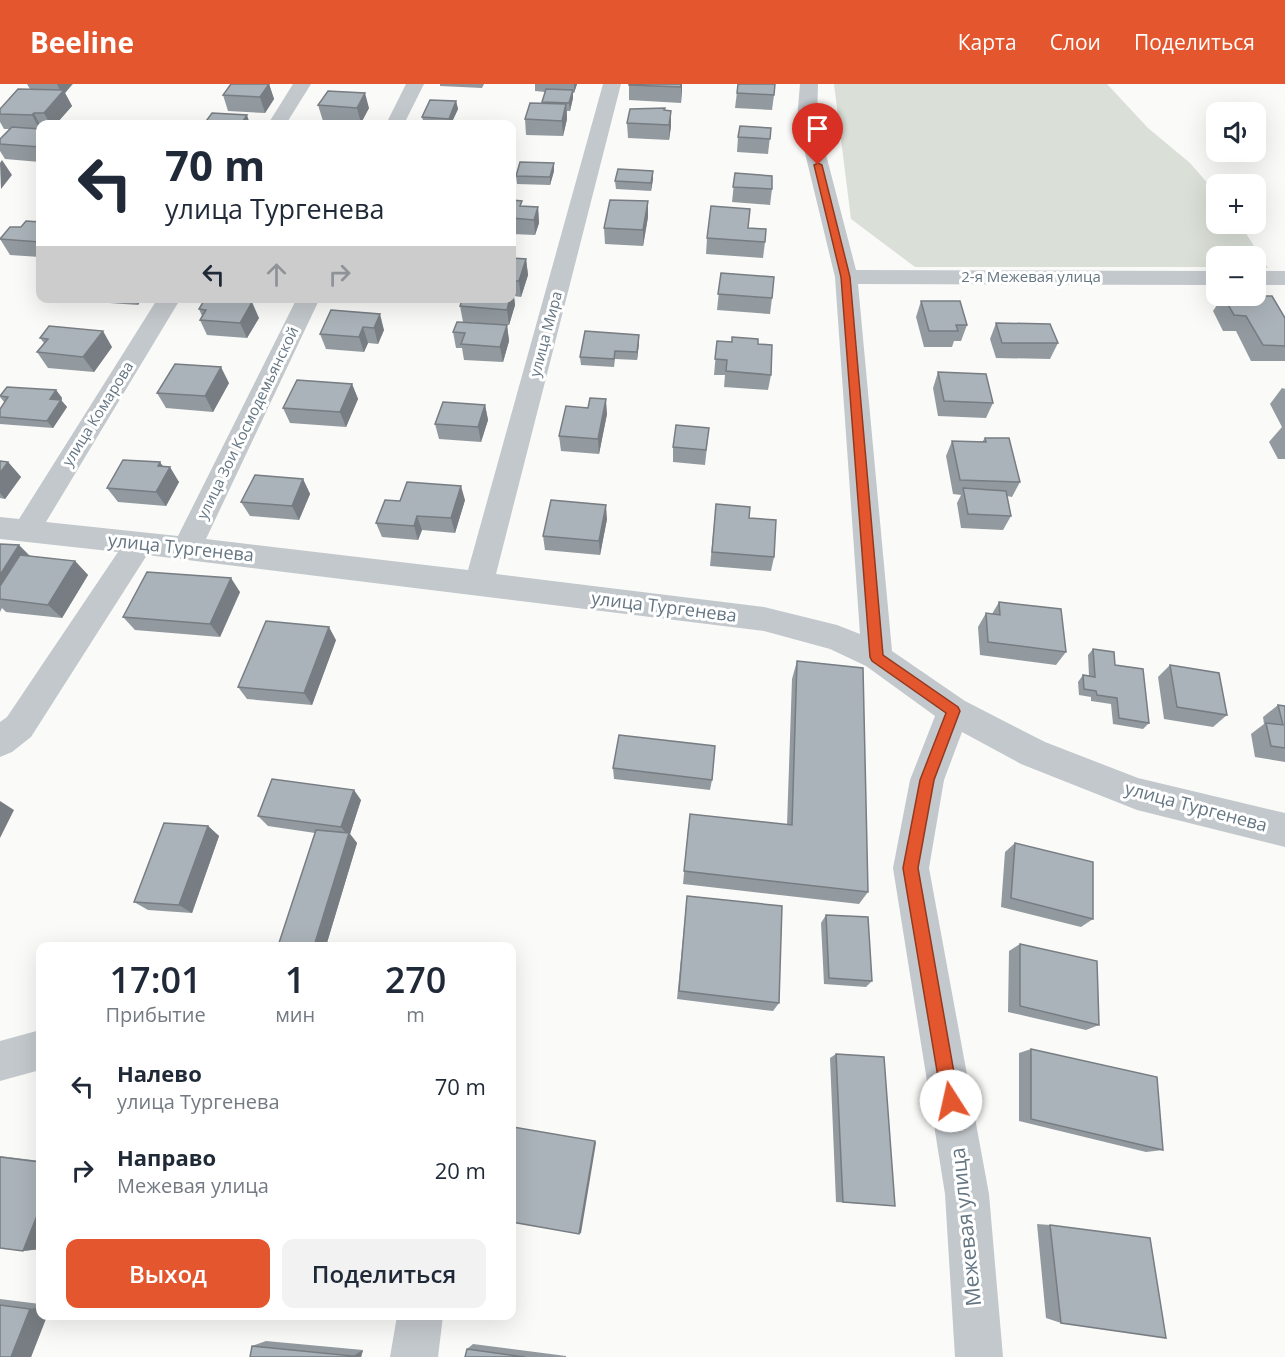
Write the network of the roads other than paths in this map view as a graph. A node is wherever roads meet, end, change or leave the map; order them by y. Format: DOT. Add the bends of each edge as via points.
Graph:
graph roads {
  1 [pos="302,84"];
  2 [pos="415,84"];
  3 [pos="612,84"];
  4 [pos="809,84"];
  5 [pos="280,120"];
  6 [pos="397,120"];
  7 [pos="846,277"];
  8 [pos="1206,278"];
  9 [pos="1266,278"];
  10 [pos="1285,278"];
  11 [pos="167,303"];
  12 [pos="307,303"];
  13 [pos="13,529"];
  14 [pos="139,543"];
  15 [pos="187,548"];
  16 [pos="479,584"];
  17 [pos="877,657"];
  18 [pos="953,711"];
  19 [pos="0,742"];
  20 [pos="1285,830"];
  21 [pos="36,1051"];
  22 [pos="0,1061"];
  23 [pos="419,1320"];
  24 [pos="414,1357"];
  25 [pos="979,1357"];
  1 -- 5 [label="street"];
  2 -- 6 [label="street"];
  3 -- 16 [label="street, улица Мира"];
  4 -- 7 [label="street" via="807,120"];
  7 -- 8 [label="street, 2-я Межевая улица"];
  7 -- 17 [label="street"];
  9 -- 10 [label="street"];
  11 -- 13 [label="street, улица Комарова"];
  12 -- 15 [label="street, улица Зои Космодемьянской"];
  13 -- 14 [label="street, улица Тургенева"];
  14 -- 15 [label="street, улица Тургенева"];
  14 -- 19 [label="street" via="19,727"];
  15 -- 16 [label="street, улица Тургенева"];
  16 -- 17 [label="street, улица Тургенева" via="764,619 837,638"];
  17 -- 18 [label="street, улица Тургенева"];
  18 -- 20 [label="street, улица Тургенева" via="1033,753 1137,794"];
  18 -- 25 [label="street, Межевая улица" via="927,780 911,868 967,1194"];
  21 -- 22 [label="street"];
  23 -- 24 [label="street"];
}
